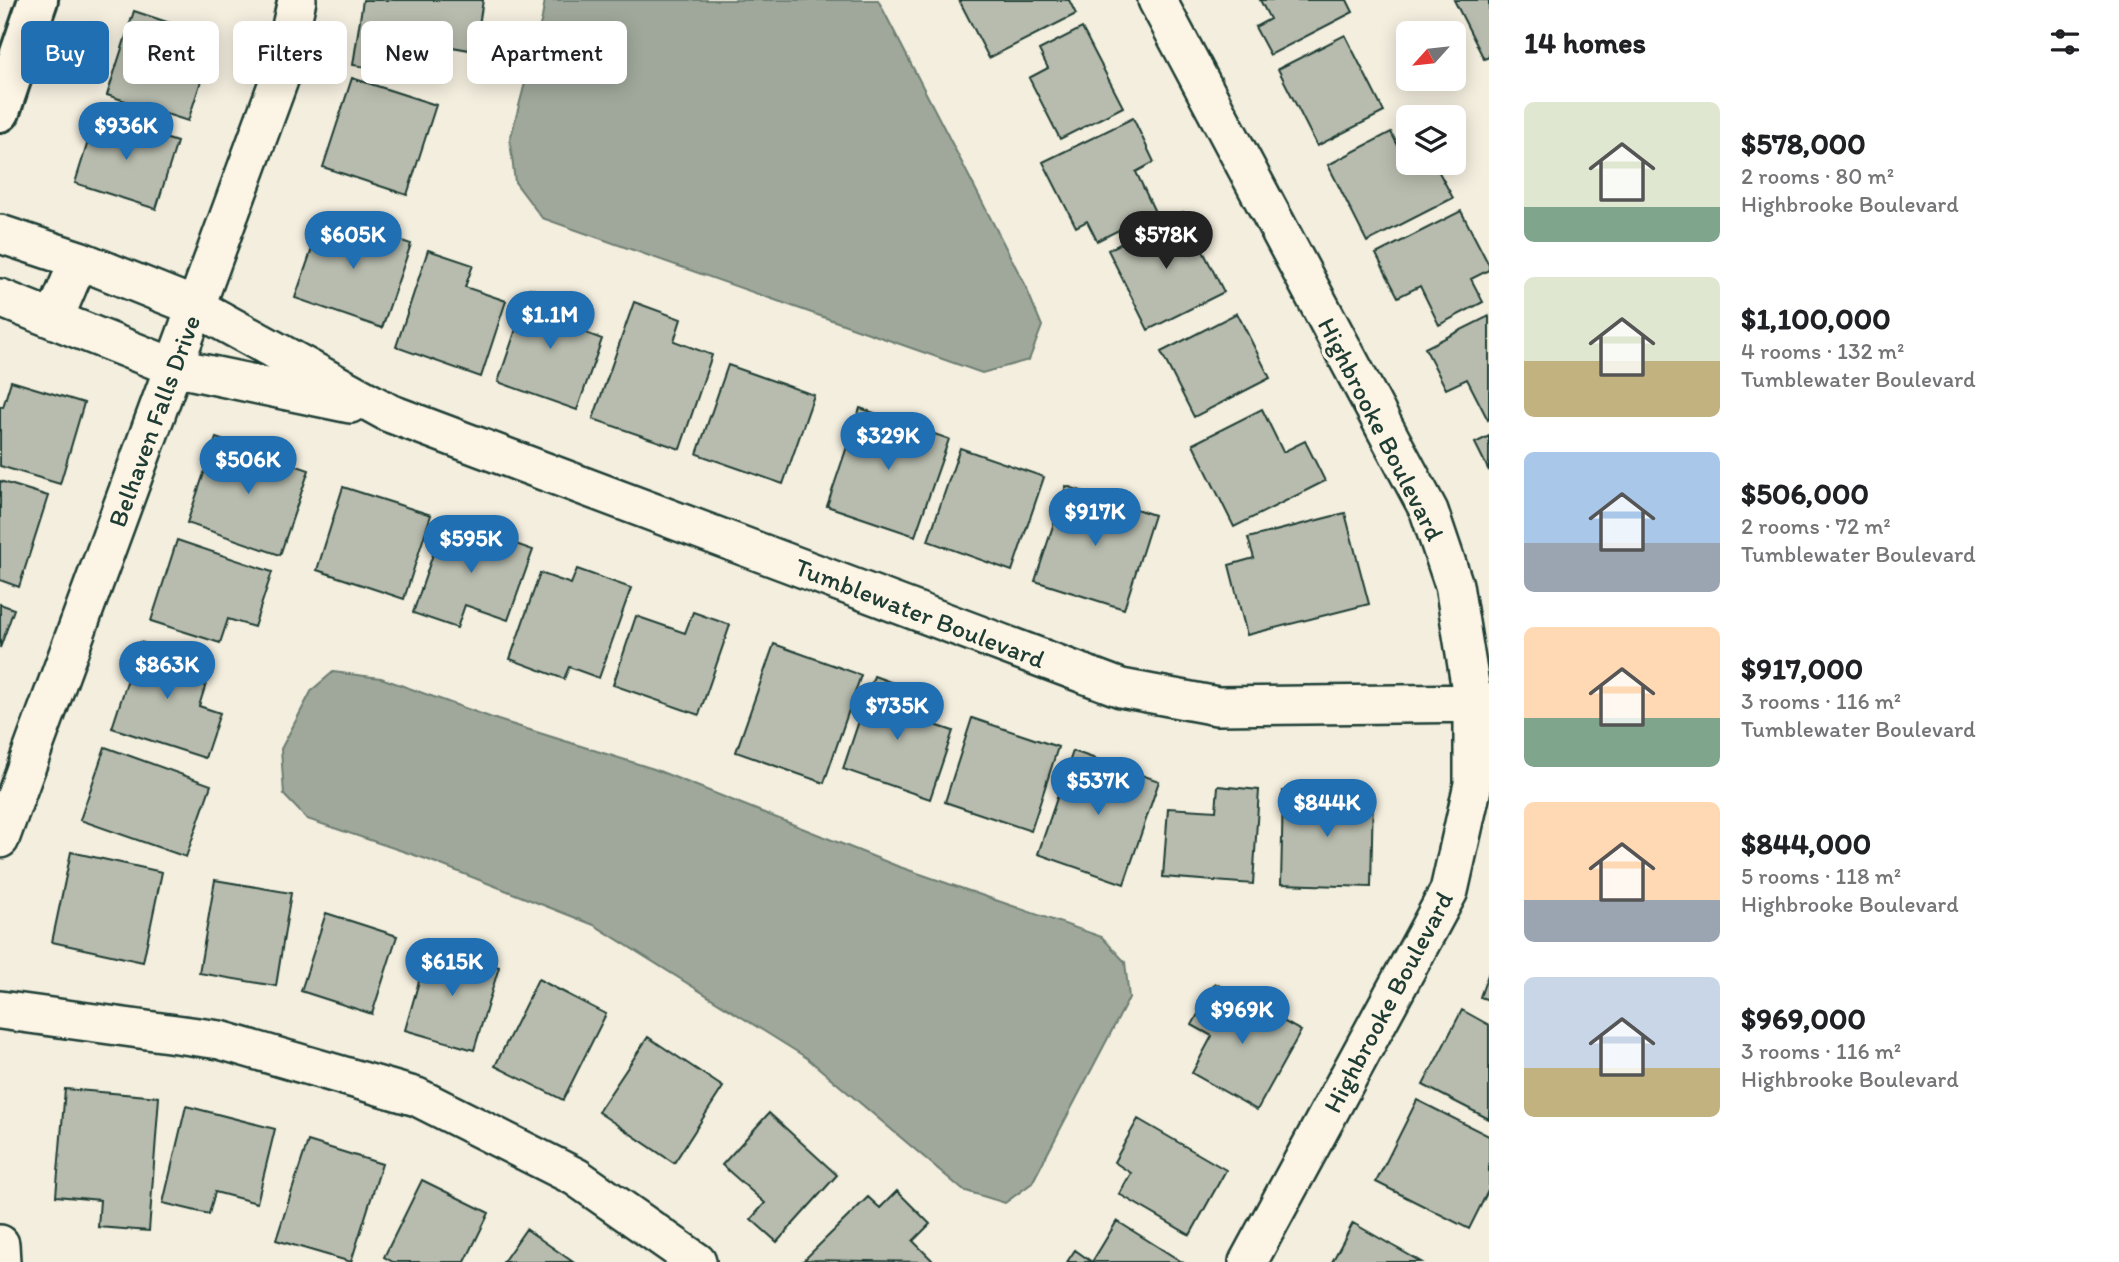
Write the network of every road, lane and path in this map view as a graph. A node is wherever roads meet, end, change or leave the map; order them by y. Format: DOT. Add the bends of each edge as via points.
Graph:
graph roads {
  1 [pos="38,0"];
  2 [pos="297,0"];
  3 [pos="1157,0"];
  4 [pos="0,112"];
  5 [pos="0,234"];
  6 [pos="79,260"];
  7 [pos="0,298"];
  8 [pos="196,307"];
  9 [pos="54,319"];
  10 [pos="173,367"];
  11 [pos="389,413"];
  12 [pos="1481,703"];
  13 [pos="0,839"];
  14 [pos="0,1010"];
  15 [pos="0,1244"];
  16 [pos="1,1262"];
  17 [pos="697,1262"];
  18 [pos="1248,1262"];
  1 -- 4 [label="street"];
  2 -- 8 [label="street, Belhaven Falls Drive" via="279,80"];
  3 -- 12 [label="street, Highbrooke Boulevard" via="1429,511 1454,585"];
  5 -- 6 [label="street, Tumblewater Boulevard"];
  6 -- 8 [label="street, Tumblewater Boulevard"];
  6 -- 9 [label="street"];
  7 -- 9 [label="street, Tumblewater Boulevard"];
  8 -- 10 [label="street, Belhaven Falls Drive"];
  8 -- 11 [label="street, Tumblewater Boulevard"];
  9 -- 10 [label="street, Tumblewater Boulevard"];
  10 -- 11 [label="street, Tumblewater Boulevard"];
  10 -- 13 [label="street, Belhaven Falls Drive"];
  11 -- 12 [label="street, Tumblewater Boulevard" via="1121,688 1216,706"];
  12 -- 18 [label="street, Highbrooke Boulevard" via="1473,784 1449,891"];
  14 -- 17 [label="street" via="220,1040 417,1097 576,1177"];
  15 -- 16 [label="street"];
}
